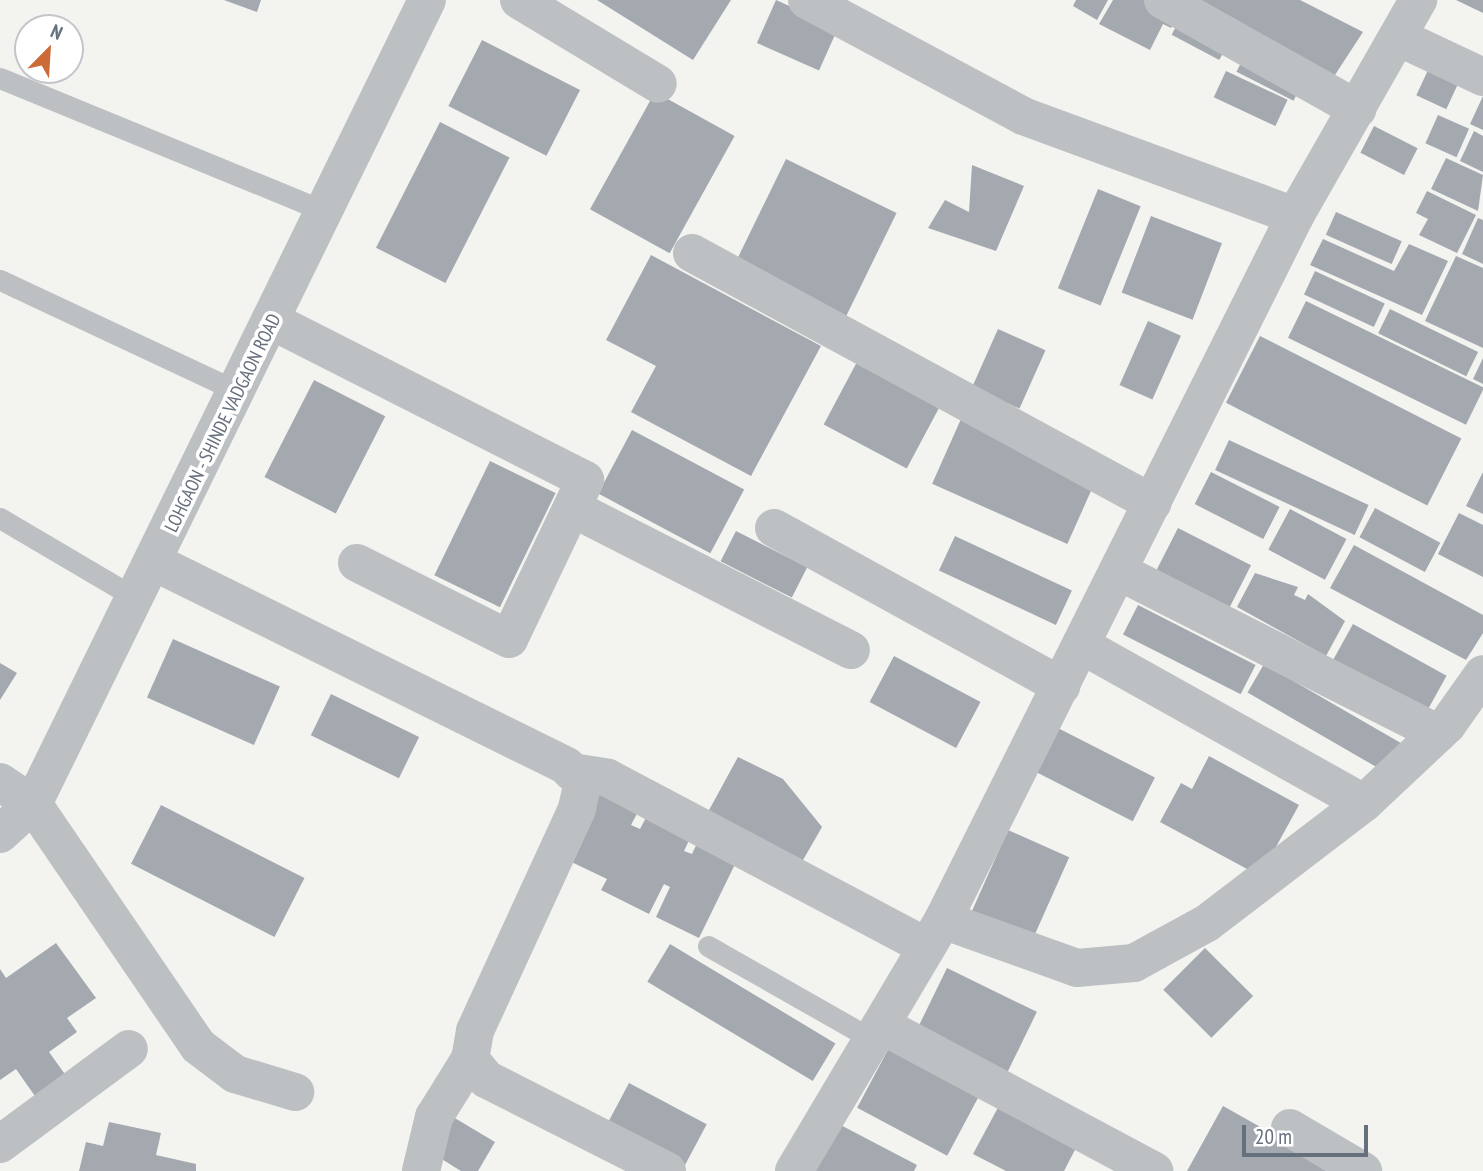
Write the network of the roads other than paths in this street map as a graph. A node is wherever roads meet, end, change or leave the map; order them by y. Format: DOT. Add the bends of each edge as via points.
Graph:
graph roads {
  1 [pos="427,0"];
  2 [pos="519,0"];
  3 [pos="807,0"];
  4 [pos="1163,0"];
  5 [pos="1418,0"];
  6 [pos="1398,37"];
  7 [pos="1483,77"];
  8 [pos="0,78"];
  9 [pos="658,84"];
  10 [pos="1357,109"];
  11 [pos="327,212"];
  12 [pos="1295,216"];
  13 [pos="692,253"];
  14 [pos="0,280"];
  15 [pos="274,322"];
  16 [pos="239,392"];
  17 [pos="1152,503"];
  18 [pos="572,508"];
  19 [pos="0,518"];
  20 [pos="774,528"];
  21 [pos="154,562"];
  22 [pos="357,562"];
  23 [pos="1118,571"];
  24 [pos="136,598"];
  25 [pos="1081,645"];
  26 [pos="851,650"];
  27 [pos="1483,674"];
  28 [pos="1060,686"];
  29 [pos="1438,733"];
  30 [pos="572,772"];
  31 [pos="0,782"];
  32 [pos="1364,803"];
  33 [pos="33,804"];
  34 [pos="0,834"];
  35 [pos="935,934"];
  36 [pos="708,946"];
  37 [pos="876,1032"];
  38 [pos="129,1049"];
  39 [pos="470,1059"];
  40 [pos="295,1091"];
  41 [pos="1290,1128"];
  42 [pos="0,1144"];
  43 [pos="421,1171"];
  44 [pos="667,1171"];
  45 [pos="793,1171"];
  46 [pos="1154,1171"];
  47 [pos="1363,1171"];
  1 -- 11 [label="street, LOHGAON - SHINDE VADGAON ROAD"];
  2 -- 9 [label="street"];
  3 -- 12 [label="street" via="1023,116"];
  4 -- 10 [label="street"];
  5 -- 6 [label="street"];
  6 -- 7 [label="street"];
  6 -- 10 [label="street"];
  8 -- 11 [label="lane"];
  10 -- 12 [label="street"];
  11 -- 15 [label="street, LOHGAON - SHINDE VADGAON ROAD"];
  12 -- 17 [label="street"];
  13 -- 17 [label="street"];
  14 -- 16 [label="lane"];
  15 -- 16 [label="street, LOHGAON - SHINDE VADGAON ROAD"];
  15 -- 18 [label="street" via="584,480"];
  16 -- 21 [label="street, LOHGAON - SHINDE VADGAON ROAD"];
  17 -- 23 [label="street"];
  18 -- 22 [label="street" via="509,639"];
  18 -- 26 [label="street"];
  19 -- 24 [label="lane"];
  20 -- 28 [label="street"];
  21 -- 24 [label="street, LOHGAON - SHINDE VADGAON ROAD"];
  21 -- 30 [label="street"];
  23 -- 25 [label="street"];
  23 -- 29 [label="street"];
  24 -- 33 [label="street, LOHGAON - SHINDE VADGAON ROAD"];
  25 -- 28 [label="street"];
  25 -- 32 [label="street"];
  27 -- 29 [label="street"];
  28 -- 35 [label="street"];
  29 -- 32 [label="street"];
  30 -- 35 [label="street" via="608,778"];
  30 -- 39 [label="street" via="583,782 577,809 475,1031"];
  31 -- 33 [label="street"];
  32 -- 35 [label="street" via="1207,923 1134,963 1077,968"];
  33 -- 34 [label="street, LOHGAON - SHINDE VADGAON ROAD"];
  33 -- 40 [label="street" via="198,1046 235,1074"];
  35 -- 37 [label="street"];
  36 -- 37 [label="lane"];
  37 -- 45 [label="street"];
  37 -- 46 [label="street"];
  38 -- 42 [label="street"];
  39 -- 43 [label="street" via="433,1117"];
  39 -- 44 [label="street" via="486,1079"];
  41 -- 47 [label="street"];
}
